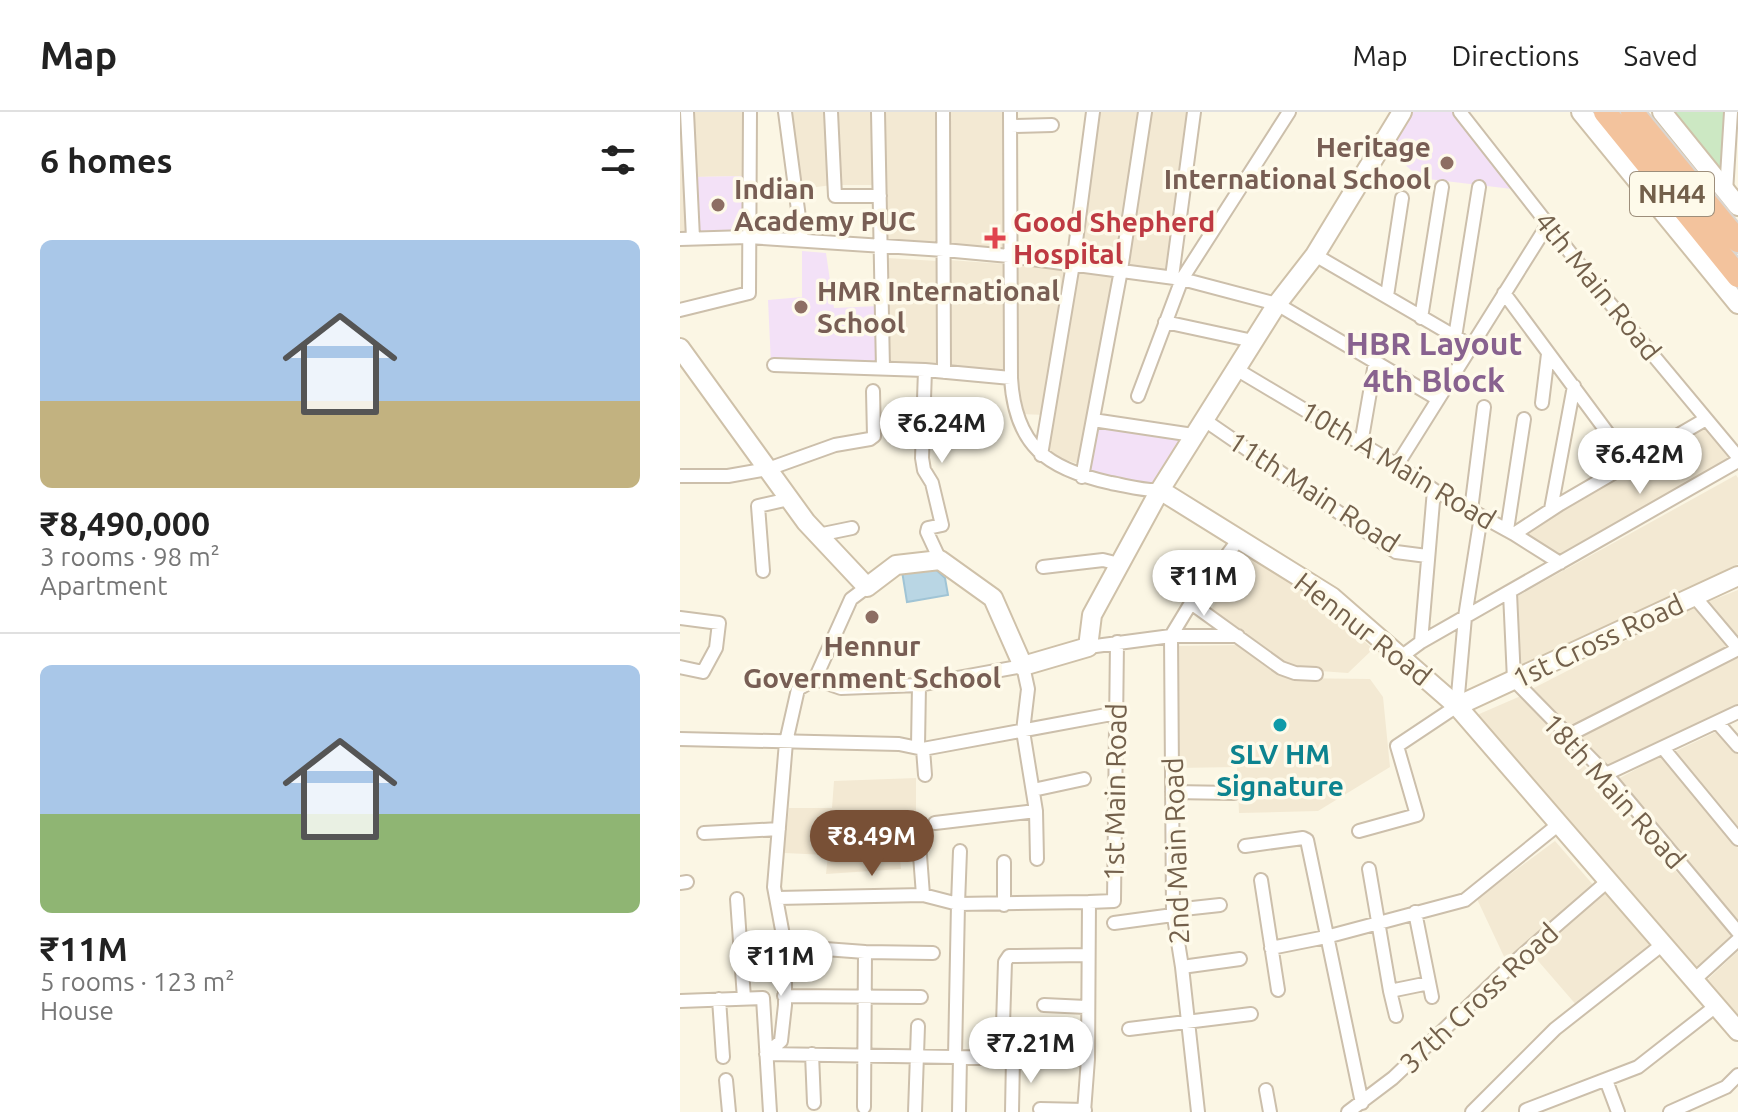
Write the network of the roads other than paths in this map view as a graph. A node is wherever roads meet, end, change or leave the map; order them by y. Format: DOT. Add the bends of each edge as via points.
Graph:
graph roads {
  1 [pos="687,112"];
  2 [pos="750,112"];
  3 [pos="785,112"];
  4 [pos="831,112"];
  5 [pos="878,112"];
  6 [pos="943,112"];
  7 [pos="1010,112"];
  8 [pos="1093,112"];
  9 [pos="1145,112"];
  10 [pos="1194,112"];
  11 [pos="1289,112"];
  12 [pos="1402,112"];
  13 [pos="1460,112"];
  14 [pos="1581,112"];
  15 [pos="1605,112"];
  16 [pos="1632,112"];
  17 [pos="1662,112"];
  18 [pos="1731,112"];
  19 [pos="1052,125"];
  20 [pos="1011,126"];
  21 [pos="1442,187"];
  22 [pos="1479,187"];
  23 [pos="880,196"];
  24 [pos="1402,198"];
  25 [pos="1732,199"];
  26 [pos="1548,224"];
  27 [pos="748,237"];
  28 [pos="687,238"];
  29 [pos="802,240"];
  30 [pos="1738,241"];
  31 [pos="881,246"];
  32 [pos="944,250"];
  33 [pos="1315,255"];
  34 [pos="1009,256"];
  35 [pos="1073,264"];
  36 [pos="1121,270"];
  37 [pos="1738,276"];
  38 [pos="1177,278"];
  39 [pos="1504,293"];
  40 [pos="1387,296"];
  41 [pos="1277,304"];
  42 [pos="1738,304"];
  43 [pos="680,310"];
  44 [pos="1421,318"];
  45 [pos="1165,322"];
  46 [pos="1455,337"];
  47 [pos="1253,341"];
  48 [pos="1470,348"];
  49 [pos="1548,354"];
  50 [pos="683,357"];
  51 [pos="1375,363"];
  52 [pos="774,365"];
  53 [pos="883,369"];
  54 [pos="1236,369"];
  55 [pos="925,370"];
  56 [pos="944,372"];
  57 [pos="1011,378"];
  58 [pos="1574,386"];
  59 [pos="873,391"];
  60 [pos="1138,396"];
  61 [pos="1438,399"];
  62 [pos="1542,403"];
  63 [pos="1484,407"];
  64 [pos="1203,419"];
  65 [pos="1524,419"];
  66 [pos="1706,419"];
  67 [pos="1093,420"];
  68 [pos="1193,435"];
  69 [pos="1361,444"];
  70 [pos="1041,455"];
  71 [pos="1738,459"];
  72 [pos="1630,463"];
  73 [pos="1397,465"];
  74 [pos="768,469"];
  75 [pos="680,476"];
  76 [pos="1082,477"];
  77 [pos="1160,490"];
  78 [pos="1434,490"];
  79 [pos="789,499"];
  80 [pos="1551,509"];
  81 [pos="1476,513"];
  82 [pos="852,528"];
  83 [pos="1510,532"];
  84 [pos="818,535"];
  85 [pos="1239,539"];
  86 [pos="1427,556"];
  87 [pos="940,560"];
  88 [pos="1560,563"];
  89 [pos="1119,564"];
  90 [pos="1043,567"];
  91 [pos="763,571"];
  92 [pos="1738,576"];
  93 [pos="867,587"];
  94 [pos="1510,593"];
  95 [pos="1694,596"];
  96 [pos="1191,603"];
  97 [pos="1465,617"];
  98 [pos="680,618"];
  99 [pos="1171,636"];
  100 [pos="1238,636"];
  101 [pos="1117,642"];
  102 [pos="1421,642"];
  103 [pos="1088,647"];
  104 [pos="1738,648"];
  105 [pos="1402,656"];
  106 [pos="1023,666"];
  107 [pos="680,667"];
  108 [pos="1316,674"];
  109 [pos="815,679"];
  110 [pos="1514,680"];
  111 [pos="919,685"];
  112 [pos="1457,706"];
  113 [pos="1738,712"];
  114 [pos="1117,713"];
  115 [pos="1717,722"];
  116 [pos="1023,731"];
  117 [pos="1567,736"];
  118 [pos="680,739"];
  119 [pos="786,742"];
  120 [pos="1738,746"];
  121 [pos="920,748"];
  122 [pos="1663,748"];
  123 [pos="1606,774"];
  124 [pos="925,775"];
  125 [pos="1084,779"];
  126 [pos="1033,790"];
  127 [pos="1172,792"];
  128 [pos="1234,793"];
  129 [pos="1036,811"];
  130 [pos="935,823"];
  131 [pos="1559,824"];
  132 [pos="779,829"];
  133 [pos="1359,831"];
  134 [pos="704,833"];
  135 [pos="1738,839"];
  136 [pos="919,842"];
  137 [pos="1245,846"];
  138 [pos="960,851"];
  139 [pos="1037,859"];
  140 [pos="1004,862"];
  141 [pos="1369,869"];
  142 [pos="1261,880"];
  143 [pos="1609,880"];
  144 [pos="923,895"];
  145 [pos="777,898"];
  146 [pos="737,899"];
  147 [pos="1089,902"];
  148 [pos="958,904"];
  149 [pos="1004,905"];
  150 [pos="1220,905"];
  151 [pos="1174,912"];
  152 [pos="1415,912"];
  153 [pos="1114,923"];
  154 [pos="1378,923"];
  155 [pos="1738,932"];
  156 [pos="1326,937"];
  157 [pos="1738,940"];
  158 [pos="1663,944"];
  159 [pos="785,946"];
  160 [pos="1271,948"];
  161 [pos="865,952"];
  162 [pos="933,953"];
  163 [pos="1087,955"];
  164 [pos="1240,959"];
  165 [pos="1182,967"];
  166 [pos="1694,980"];
  167 [pos="1429,983"];
  168 [pos="1278,990"];
  169 [pos="1390,991"];
  170 [pos="784,996"];
  171 [pos="866,996"];
  172 [pos="921,997"];
  173 [pos="1432,997"];
  174 [pos="744,998"];
  175 [pos="719,999"];
  176 [pos="680,1001"];
  177 [pos="1044,1005"];
  178 [pos="1716,1006"];
  179 [pos="1086,1007"];
  180 [pos="1251,1014"];
  181 [pos="1396,1016"];
  182 [pos="1187,1021"];
  183 [pos="1003,1025"];
  184 [pos="918,1026"];
  185 [pos="1129,1029"];
  186 [pos="1738,1031"];
  187 [pos="766,1054"];
  188 [pos="812,1054"];
  189 [pos="865,1056"];
  190 [pos="917,1056"];
  191 [pos="723,1057"];
  192 [pos="957,1057"];
  193 [pos="1013,1057"];
  194 [pos="1088,1059"];
  195 [pos="1738,1075"];
  196 [pos="726,1080"];
  197 [pos="1606,1080"];
  198 [pos="1266,1090"];
  199 [pos="814,1103"];
  200 [pos="1362,1103"];
  201 [pos="864,1107"];
  202 [pos="1040,1109"];
  203 [pos="1084,1111"];
  204 [pos="729,1112"];
  205 [pos="770,1112"];
  206 [pos="915,1112"];
  207 [pos="959,1112"];
  208 [pos="1012,1112"];
  209 [pos="1198,1112"];
  210 [pos="1270,1112"];
  211 [pos="1348,1112"];
  212 [pos="1472,1112"];
  213 [pos="1526,1112"];
  214 [pos="1618,1112"];
  215 [pos="1670,1112"];
  1 -- 28 [label="street"];
  2 -- 27 [label="street"];
  3 -- 29 [label="street"];
  4 -- 23 [label="street" via="835,196"];
  5 -- 23 [label="street"];
  6 -- 32 [label="street"];
  7 -- 20 [label="street"];
  8 -- 35 [label="street"];
  9 -- 36 [label="street"];
  10 -- 38 [label="street"];
  11 -- 38 [label="street"];
  12 -- 33 [label="street"];
  13 -- 26 [label="street, 4th Main Road"];
  14 -- 42 [label="street"];
  15 -- 37 [label="highway, NH44"];
  16 -- 30 [label="highway, NH44"];
  17 -- 25 [label="street"];
  18 -- 25 [label="street"];
  19 -- 20 [label="street"];
  20 -- 34 [label="street"];
  21 -- 44 [label="street"];
  22 -- 46 [label="street"];
  23 -- 31 [label="street"];
  24 -- 40 [label="street"];
  26 -- 39 [label="street"];
  26 -- 66 [label="street, 4th Main Road"];
  27 -- 28 [label="street"];
  27 -- 29 [label="street"];
  27 -- 43 [label="street" via="749,293"];
  29 -- 31 [label="street"];
  31 -- 32 [label="street"];
  31 -- 53 [label="street"];
  32 -- 34 [label="street"];
  32 -- 56 [label="street"];
  33 -- 40 [label="street"];
  33 -- 41 [label="street"];
  34 -- 35 [label="street"];
  34 -- 57 [label="street"];
  35 -- 36 [label="street"];
  35 -- 70 [label="street"];
  36 -- 38 [label="street"];
  36 -- 67 [label="street"];
  38 -- 41 [label="street"];
  38 -- 45 [label="street"];
  39 -- 48 [label="street"];
  39 -- 49 [label="street"];
  40 -- 44 [label="street"];
  41 -- 47 [label="street"];
  41 -- 51 [label="street"];
  44 -- 46 [label="street"];
  45 -- 47 [label="street"];
  45 -- 60 [label="street"];
  46 -- 48 [label="street"];
  47 -- 54 [label="street"];
  48 -- 61 [label="street"];
  49 -- 58 [label="street"];
  49 -- 62 [label="street"];
  50 -- 74 [label="street"];
  51 -- 61 [label="street"];
  51 -- 69 [label="street"];
  52 -- 53 [label="street"];
  53 -- 55 [label="street"];
  54 -- 64 [label="street"];
  54 -- 69 [label="street, 10th A Main Road"];
  55 -- 56 [label="street"];
  55 -- 87 [label="street" via="922,458 942,525 927,532"];
  56 -- 57 [label="street"];
  57 -- 70 [label="street" via="1023,432"];
  58 -- 72 [label="street"];
  58 -- 80 [label="street"];
  59 -- 74 [label="street" via="874,436"];
  61 -- 73 [label="street"];
  63 -- 81 [label="street"];
  64 -- 68 [label="street"];
  64 -- 86 [label="street, 11th Main Road" via="1396,552"];
  65 -- 83 [label="street"];
  66 -- 71 [label="street, 4th Main Road"];
  66 -- 72 [label="street"];
  67 -- 68 [label="street"];
  67 -- 76 [label="street"];
  68 -- 77 [label="street"];
  69 -- 73 [label="street, 10th A Main Road"];
  70 -- 76 [label="street"];
  71 -- 88 [label="street"];
  72 -- 80 [label="street"];
  73 -- 78 [label="street, 10th A Main Road"];
  74 -- 75 [label="street"];
  74 -- 79 [label="street"];
  76 -- 77 [label="street"];
  77 -- 85 [label="street, Hennur Road"];
  77 -- 89 [label="street"];
  78 -- 81 [label="street, 10th A Main Road"];
  78 -- 86 [label="street"];
  79 -- 84 [label="street"];
  79 -- 91 [label="street" via="758,506"];
  80 -- 83 [label="street"];
  81 -- 83 [label="street, 10th A Main Road"];
  81 -- 97 [label="street"];
  82 -- 84 [label="street"];
  83 -- 88 [label="street, 10th A Main Road"];
  84 -- 93 [label="street"];
  85 -- 96 [label="street"];
  85 -- 105 [label="street, Hennur Road" via="1332,597"];
  86 -- 102 [label="street"];
  87 -- 93 [label="street" via="896,565"];
  87 -- 106 [label="street" via="993,598"];
  88 -- 94 [label="street"];
  89 -- 90 [label="street" via="1103,560"];
  89 -- 103 [label="street" via="1092,615"];
  92 -- 95 [label="street, 1st Cross Road"];
  93 -- 109 [label="street" via="851,599"];
  94 -- 97 [label="street"];
  94 -- 110 [label="street"];
  95 -- 104 [label="street"];
  95 -- 110 [label="street, 1st Cross Road"];
  96 -- 99 [label="street"];
  96 -- 100 [label="street"];
  97 -- 102 [label="street"];
  97 -- 112 [label="street"];
  98 -- 107 [label="street" via="719,623 716,648 703,672"];
  99 -- 100 [label="street"];
  99 -- 101 [label="street"];
  99 -- 127 [label="street, 2nd Main Road"];
  100 -- 108 [label="street" via="1289,672"];
  101 -- 103 [label="street"];
  101 -- 114 [label="street, 1st Main Road"];
  102 -- 105 [label="street"];
  103 -- 106 [label="street"];
  104 -- 117 [label="street"];
  105 -- 112 [label="street, Hennur Road"];
  106 -- 111 [label="street"];
  106 -- 116 [label="street" via="1028,689"];
  109 -- 111 [label="street" via="841,688"];
  109 -- 119 [label="street" via="798,689"];
  110 -- 112 [label="street, 1st Cross Road"];
  110 -- 117 [label="street, 18th Main Road"];
  111 -- 121 [label="street"];
  112 -- 131 [label="street, Hennur Road"];
  112 -- 133 [label="street" via="1397,746 1417,815"];
  113 -- 115 [label="street"];
  114 -- 116 [label="street"];
  114 -- 147 [label="street, 1st Main Road" via="1114,901"];
  115 -- 120 [label="street"];
  115 -- 122 [label="street"];
  116 -- 121 [label="street"];
  116 -- 126 [label="street"];
  117 -- 123 [label="street, 18th Main Road"];
  118 -- 119 [label="street"];
  119 -- 121 [label="street"];
  119 -- 132 [label="street"];
  121 -- 124 [label="street"];
  122 -- 123 [label="street"];
  122 -- 135 [label="street"];
  123 -- 155 [label="street, 18th Main Road"];
  125 -- 126 [label="street"];
  126 -- 129 [label="street"];
  127 -- 128 [label="street"];
  127 -- 151 [label="street, 2nd Main Road"];
  129 -- 130 [label="street"];
  129 -- 139 [label="street"];
  131 -- 143 [label="street, Hennur Road"];
  131 -- 152 [label="street" via="1465,900"];
  132 -- 134 [label="street"];
  132 -- 145 [label="street"];
  136 -- 144 [label="street"];
  137 -- 156 [label="street" via="1305,838"];
  138 -- 148 [label="street"];
  140 -- 149 [label="street"];
  141 -- 154 [label="street"];
  142 -- 160 [label="street"];
  143 -- 158 [label="street, Hennur Road"];
  143 -- 200 [label="street, 37th Cross Road"];
  144 -- 145 [label="street"];
  144 -- 148 [label="street"];
  145 -- 159 [label="street"];
  146 -- 174 [label="street"];
  147 -- 149 [label="street"];
  147 -- 163 [label="street, 1st Main Road"];
  148 -- 149 [label="street"];
  148 -- 192 [label="street"];
  150 -- 151 [label="street"];
  151 -- 153 [label="street"];
  151 -- 165 [label="street, 2nd Main Road"];
  152 -- 154 [label="street"];
  152 -- 167 [label="street"];
  154 -- 156 [label="street"];
  154 -- 169 [label="street"];
  156 -- 160 [label="street"];
  156 -- 200 [label="street"];
  157 -- 166 [label="street"];
  158 -- 166 [label="street, Hennur Road"];
  158 -- 212 [label="street" via="1555,1029"];
  159 -- 161 [label="street"];
  159 -- 170 [label="street"];
  160 -- 168 [label="street"];
  161 -- 162 [label="street"];
  161 -- 171 [label="street"];
  163 -- 179 [label="street, 1st Main Road"];
  163 -- 183 [label="street" via="1009,956"];
  164 -- 165 [label="street"];
  165 -- 182 [label="street, 2nd Main Road"];
  166 -- 178 [label="street, Hennur Road"];
  167 -- 169 [label="street"];
  167 -- 173 [label="street"];
  169 -- 181 [label="street"];
  170 -- 171 [label="street"];
  170 -- 187 [label="street" via="781,1041"];
  171 -- 172 [label="street"];
  171 -- 189 [label="street"];
  174 -- 175 [label="street"];
  174 -- 187 [label="street" via="763,998"];
  175 -- 176 [label="street"];
  175 -- 191 [label="street"];
  177 -- 179 [label="street"];
  178 -- 186 [label="street, Hennur Road"];
  178 -- 197 [label="street" via="1638,1067"];
  179 -- 194 [label="street, 1st Main Road"];
  180 -- 182 [label="street"];
  182 -- 185 [label="street"];
  182 -- 209 [label="street, 2nd Main Road"];
  184 -- 190 [label="street"];
  187 -- 188 [label="street"];
  187 -- 205 [label="street"];
  188 -- 189 [label="street"];
  188 -- 199 [label="street"];
  189 -- 190 [label="street"];
  189 -- 201 [label="street"];
  190 -- 192 [label="street"];
  190 -- 206 [label="street"];
  192 -- 193 [label="street"];
  192 -- 207 [label="street"];
  193 -- 194 [label="street"];
  193 -- 208 [label="street"];
  194 -- 203 [label="street, 1st Main Road"];
  195 -- 215 [label="street" via="1726,1087"];
  196 -- 204 [label="street"];
  197 -- 213 [label="street"];
  197 -- 214 [label="street"];
  198 -- 210 [label="street"];
  200 -- 211 [label="street, 37th Cross Road"];
  202 -- 203 [label="street"];
}
